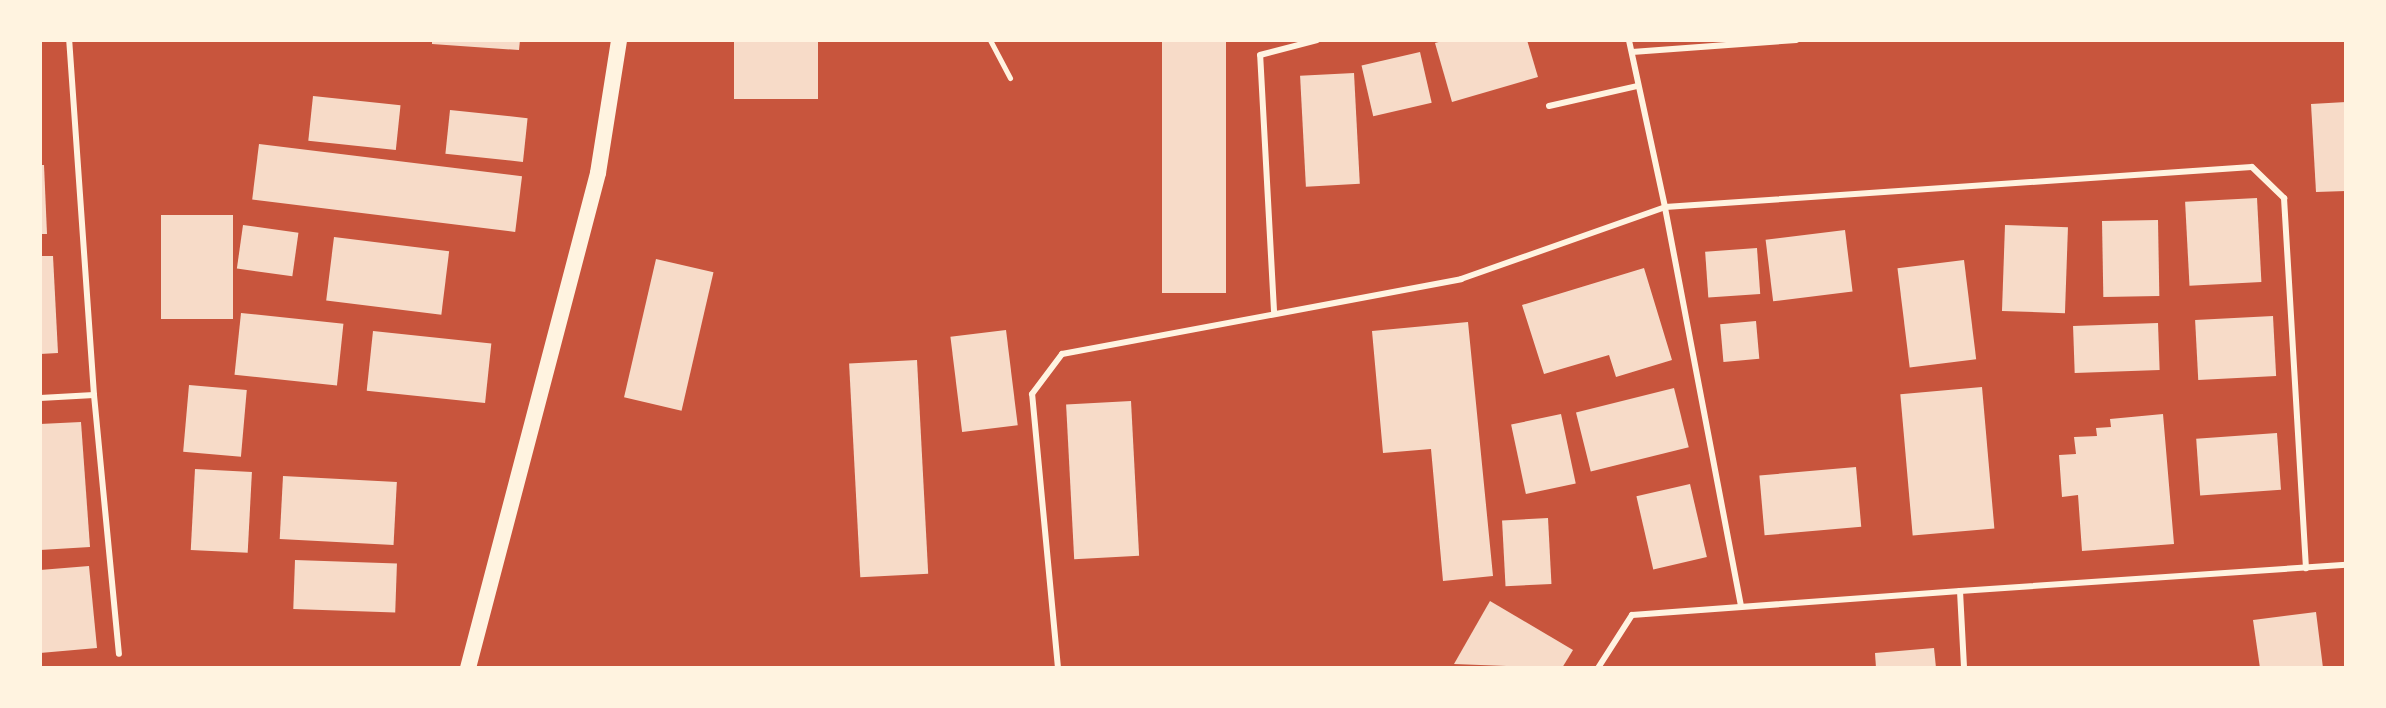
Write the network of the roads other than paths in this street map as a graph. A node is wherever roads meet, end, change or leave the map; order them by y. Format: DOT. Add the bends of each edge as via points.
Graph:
graph roads {
  1 [pos="69,40"];
  2 [pos="619,40"];
  3 [pos="1317,40"];
  4 [pos="1629,40"];
  5 [pos="1797,40"];
  6 [pos="1632,52"];
  7 [pos="1637,86"];
  8 [pos="1549,106"];
  9 [pos="1665,207"];
  10 [pos="1274,311"];
  11 [pos="94,395"];
  12 [pos="40,398"];
  13 [pos="2346,565"];
  14 [pos="2306,568"];
  15 [pos="1960,591"];
  16 [pos="1741,606"];
  17 [pos="119,654"];
  18 [pos="468,668"];
  19 [pos="1058,668"];
  20 [pos="1598,668"];
  21 [pos="1964,668"];
  1 -- 11 [label="lane"];
  2 -- 18 [label="main road" via="598,173"];
  3 -- 10 [label="lane" via="1260,55"];
  4 -- 6 [label="lane"];
  5 -- 6 [label="lane"];
  6 -- 7 [label="lane"];
  7 -- 8 [label="lane"];
  7 -- 9 [label="lane"];
  9 -- 10 [label="lane" via="1461,279"];
  9 -- 14 [label="lane" via="2252,167 2284,198"];
  9 -- 16 [label="lane"];
  10 -- 19 [label="lane" via="1062,354 1032,394"];
  11 -- 12 [label="lane"];
  11 -- 17 [label="lane"];
  13 -- 14 [label="lane"];
  14 -- 15 [label="lane"];
  15 -- 16 [label="lane"];
  15 -- 21 [label="lane"];
  16 -- 20 [label="lane" via="1632,615"];
}
